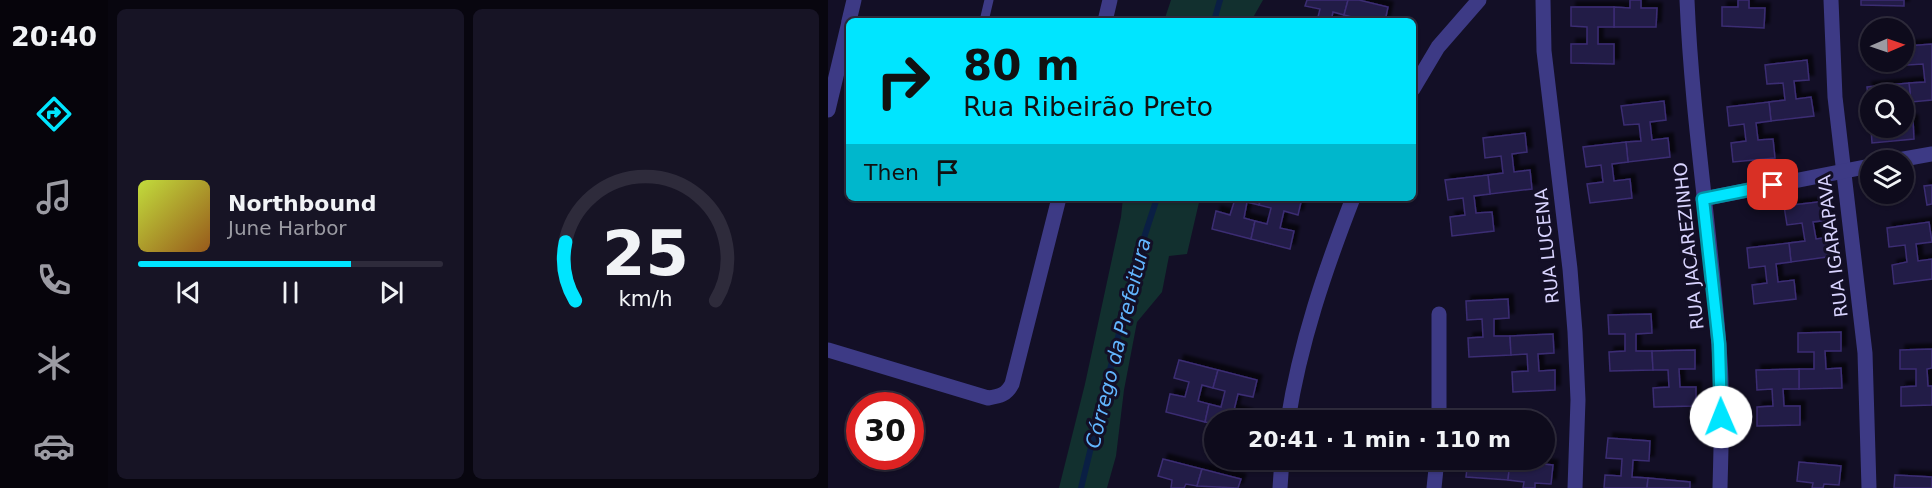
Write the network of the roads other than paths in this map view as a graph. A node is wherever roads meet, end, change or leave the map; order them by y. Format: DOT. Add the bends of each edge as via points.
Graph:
graph roads {
  1 [pos="854,0"];
  2 [pos="989,0"];
  3 [pos="1110,0"];
  4 [pos="1479,0"];
  5 [pos="1543,0"];
  6 [pos="1688,0"];
  7 [pos="1831,0"];
  8 [pos="850,18"];
  9 [pos="985,18"];
  10 [pos="1106,18"];
  11 [pos="846,34"];
  12 [pos="1416,84"];
  13 [pos="828,110"];
  14 [pos="1932,154"];
  15 [pos="1914,157"];
  16 [pos="1860,168"];
  17 [pos="1843,171"];
  18 [pos="1703,199"];
  19 [pos="1058,201"];
  20 [pos="1352,201"];
  21 [pos="1439,314"];
  22 [pos="828,350"];
  23 [pos="1290,410"];
  24 [pos="1439,410"];
  25 [pos="1281,470"];
  26 [pos="1436,470"];
  27 [pos="1280,488"];
  28 [pos="1434,488"];
  29 [pos="1575,488"];
  30 [pos="1720,488"];
  31 [pos="1869,488"];
  1 -- 8 [label="street"];
  2 -- 9 [label="lane"];
  3 -- 10 [label="street"];
  4 -- 12 [label="street" via="1438,47"];
  5 -- 29 [label="street, RUA LUCENA" via="1544,51 1575,332"];
  6 -- 18 [label="street, RUA JACAREZINHO"];
  7 -- 17 [label="street, RUA IGARAPAVA"];
  11 -- 13 [label="street"];
  14 -- 15 [label="street"];
  16 -- 17 [label="street"];
  17 -- 18 [label="street"];
  17 -- 31 [label="street, RUA IGARAPAVA" via="1865,353"];
  18 -- 30 [label="street, RUA JACAREZINHO" via="1720,362"];
  19 -- 22 [label="street" via="1012,384 1001,396 988,398"];
  20 -- 23 [label="street" via="1311,317"];
  21 -- 24 [label="street"];
  25 -- 27 [label="street"];
  26 -- 28 [label="street"];
}
